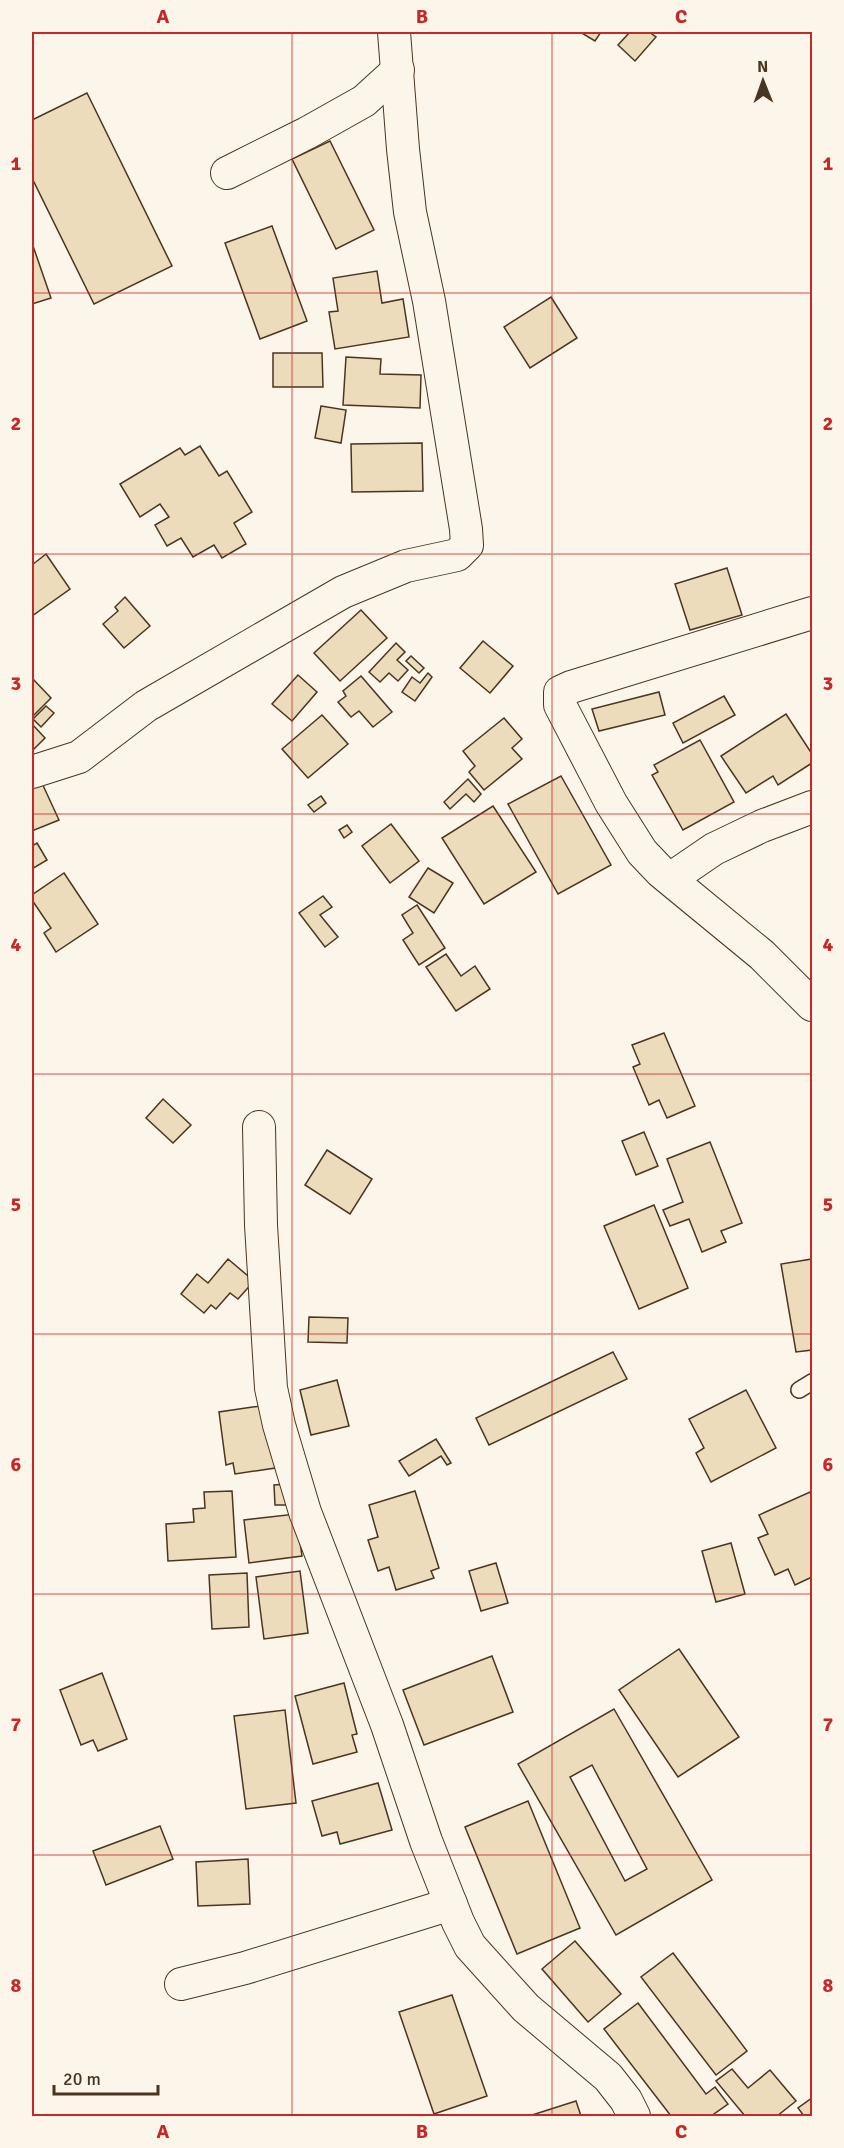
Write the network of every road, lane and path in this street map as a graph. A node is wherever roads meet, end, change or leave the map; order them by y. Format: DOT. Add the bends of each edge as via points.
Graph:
graph roads {
  1 [pos="394,32"];
  2 [pos="398,70"];
  3 [pos="227,173"];
  4 [pos="813,613"];
  5 [pos="32,772"];
  6 [pos="813,807"];
  7 [pos="670,879"];
  8 [pos="813,1005"];
  9 [pos="259,1126"];
  10 [pos="813,1382"];
  11 [pos="799,1390"];
  12 [pos="451,1904"];
  13 [pos="181,1984"];
  14 [pos="634,2116"];
  1 -- 2 [label="street"];
  2 -- 3 [label="street" via="364,101"];
  2 -- 5 [label="street" via="410,212 431,312 467,545 457,555 406,566 343,592 146,706 79,757"];
  4 -- 7 [label="street" via="560,692 560,705 610,803 642,852"];
  6 -- 7 [label="street" via="714,849"];
  7 -- 8 [label="street" via="762,955"];
  9 -- 12 [label="street" via="271,1388 279,1425 305,1512"];
  10 -- 11 [label="lane"];
  12 -- 13 [label="street"];
  12 -- 14 [label="street" via="470,1946 526,2008 608,2077"];
}
